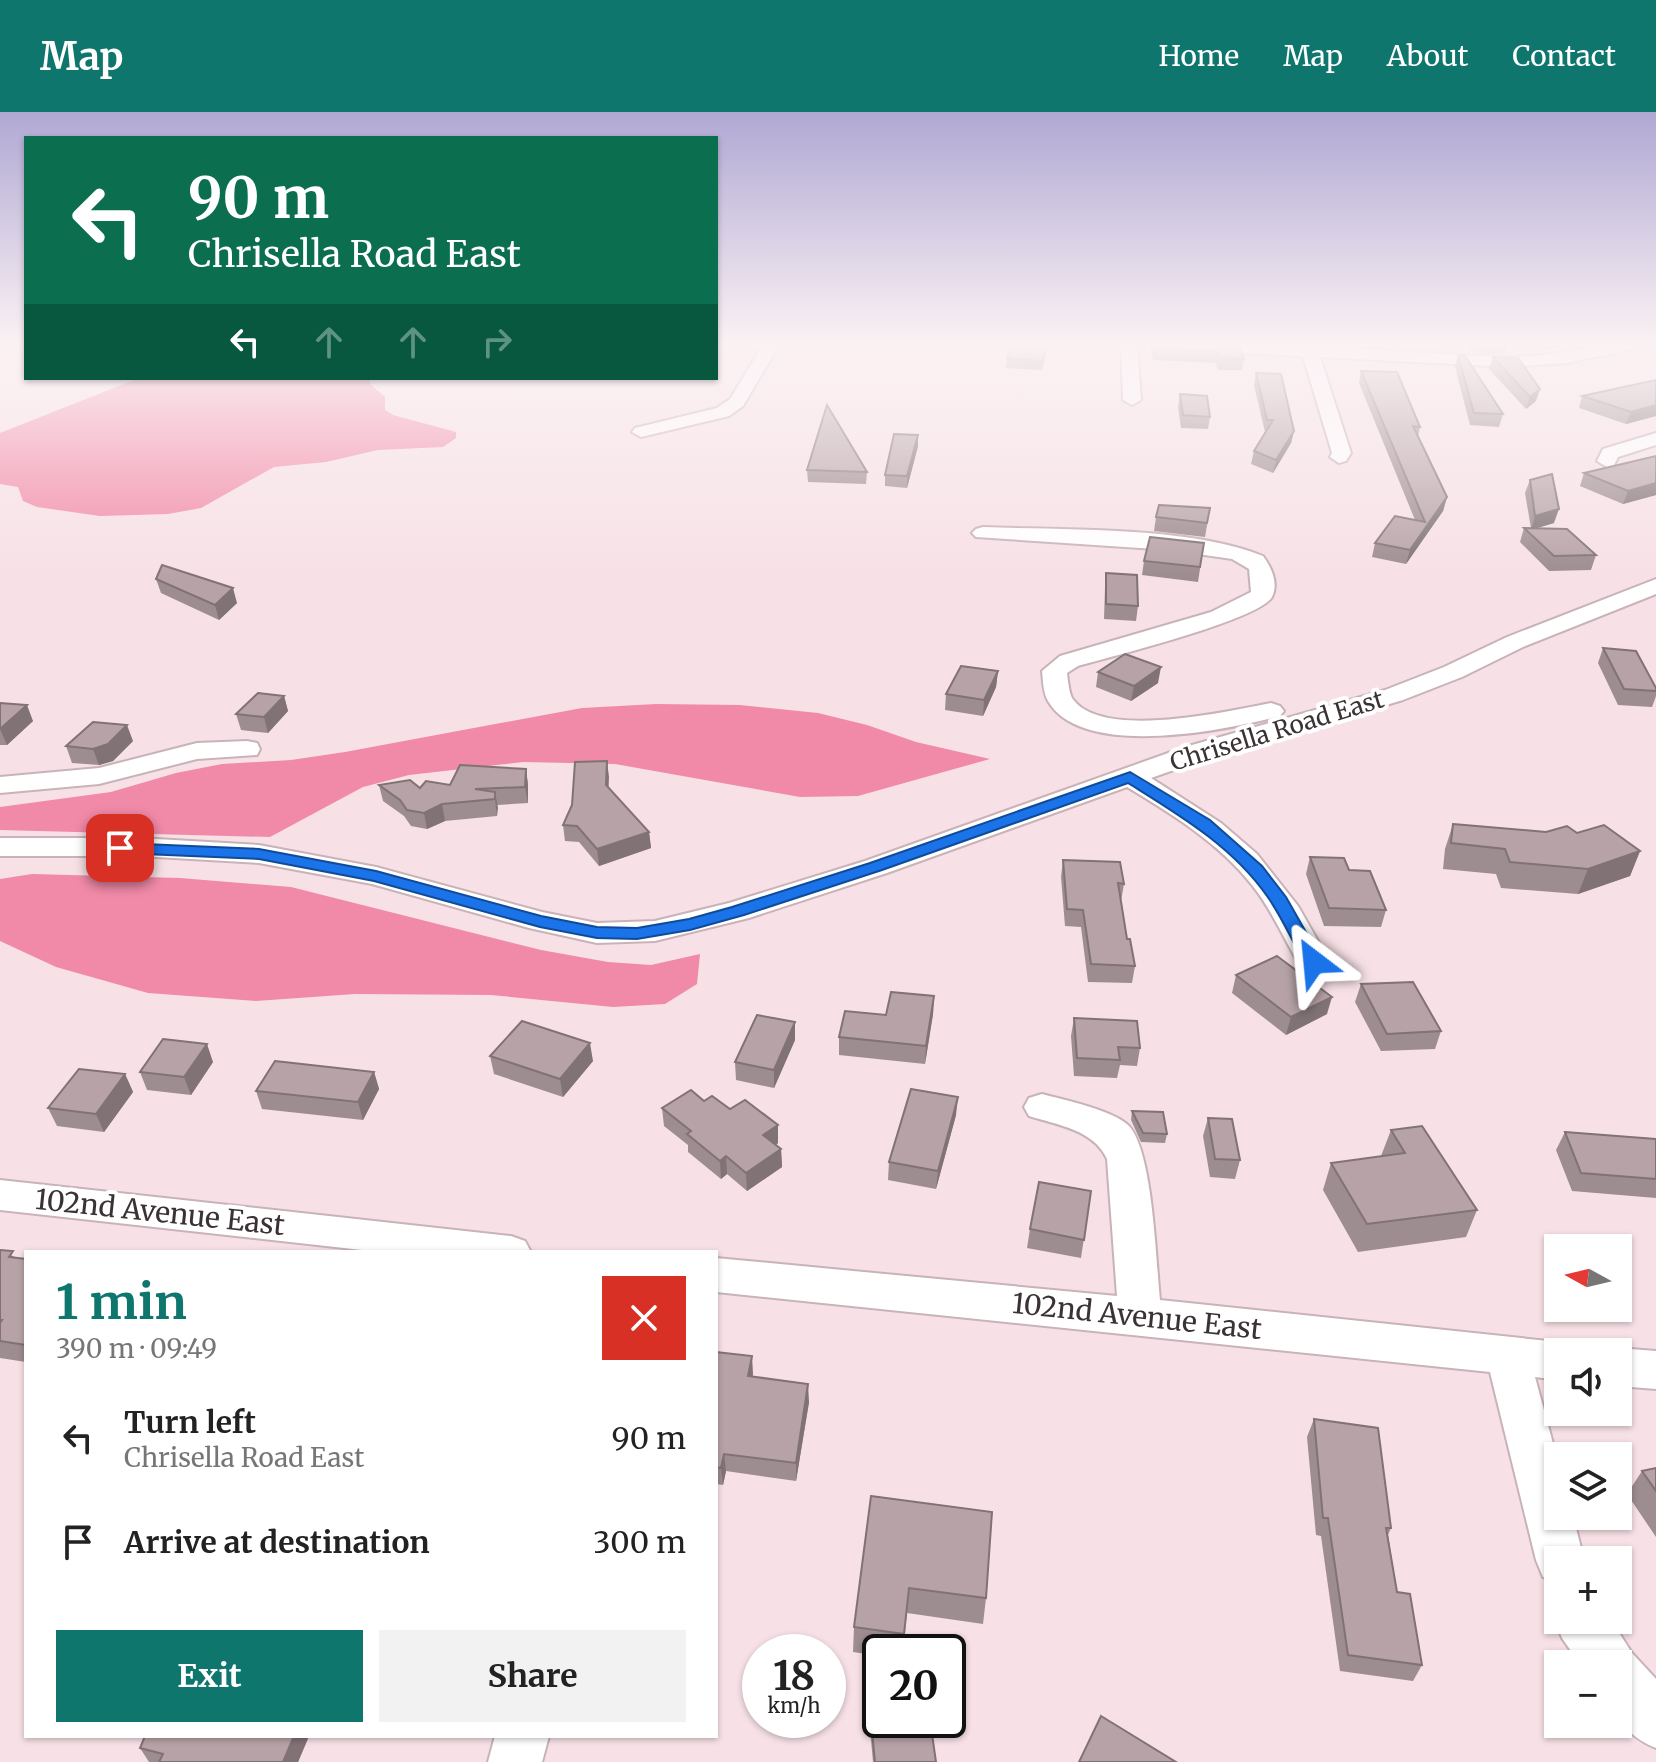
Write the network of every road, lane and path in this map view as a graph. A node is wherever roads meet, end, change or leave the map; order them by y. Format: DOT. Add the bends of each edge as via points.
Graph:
graph roads {
  1 [pos="682,422"];
  2 [pos="1332,422"];
  3 [pos="641,432"];
  4 [pos="1656,439"];
  5 [pos="1339,457"];
  6 [pos="1607,461"];
  7 [pos="983,533"];
  8 [pos="1656,586"];
  9 [pos="1313,719"];
  10 [pos="247,749"];
  11 [pos="1130,777"];
  12 [pos="0,785"];
  13 [pos="0,847"];
  14 [pos="1314,962"];
  15 [pos="1042,1107"];
  16 [pos="0,1195"];
  17 [pos="494,1250"];
  18 [pos="718,1275"];
  19 [pos="1140,1316"];
  20 [pos="1508,1357"];
  21 [pos="1544,1360"];
  22 [pos="1632,1368"];
  23 [pos="1656,1370"];
  24 [pos="1556,1546"];
  25 [pos="1632,1691"];
  26 [pos="1656,1721"];
  27 [pos="521,1738"];
  28 [pos="515,1762"];
  1 -- 3 [label="street"];
  2 -- 5 [label="street"];
  4 -- 6 [label="street" via="1610,453"];
  7 -- 9 [label="street" via="1220,549 1249,557 1261,570 1261,596 1241,608 1060,666 1054,671 1056,696 1077,717 1144,728 1269,711 1297,712"];
  8 -- 9 [label="street, Chrisella Road East" via="1394,695"];
  9 -- 11 [label="street, Chrisella Road East"];
  10 -- 12 [label="street" via="197,751 99,776"];
  11 -- 13 [label="street, Chrisella Road East" via="738,911 637,933 597,933 376,876 259,854"];
  11 -- 14 [label="street" via="1205,824 1256,870"];
  15 -- 19 [label="street" via="1115,1135 1126,1159"];
  16 -- 17 [label="street, 102nd Avenue East"];
  18 -- 19 [label="street, 102nd Avenue East"];
  19 -- 20 [label="street, 102nd Avenue East"];
  20 -- 21 [label="street, 102nd Avenue East"];
  20 -- 24 [label="street"];
  22 -- 23 [label="street"];
  25 -- 26 [label="street"];
  27 -- 28 [label="street"];
}
